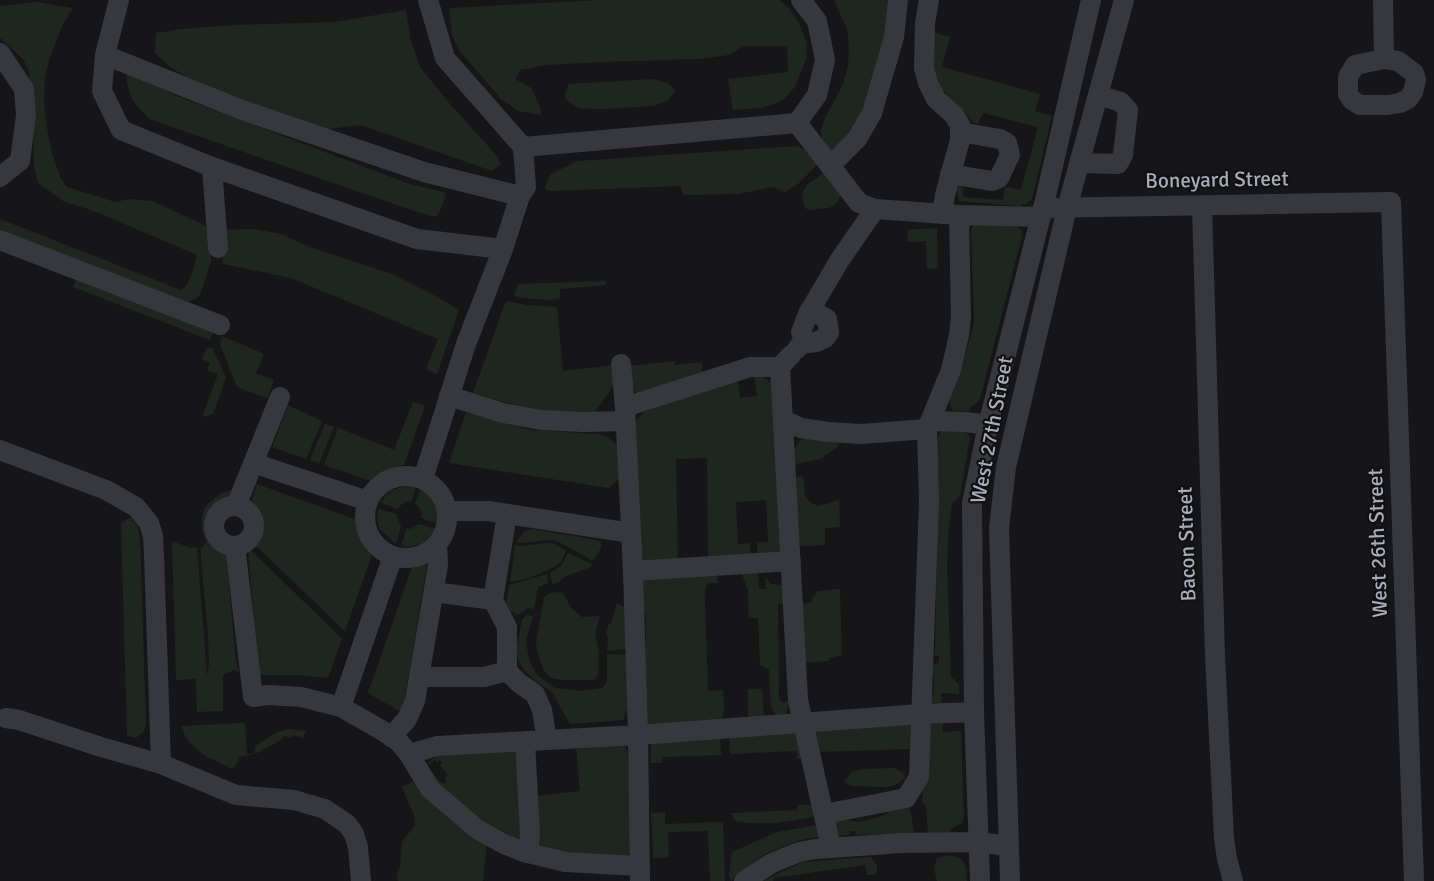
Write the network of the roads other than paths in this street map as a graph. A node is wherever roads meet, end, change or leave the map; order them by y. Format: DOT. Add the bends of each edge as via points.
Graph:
graph roads {
  1 [pos="119,0"];
  2 [pos="428,0"];
  3 [pos="801,0"];
  4 [pos="898,0"];
  5 [pos="929,0"];
  6 [pos="1091,0"];
  7 [pos="1124,0"];
  8 [pos="1383,0"];
  9 [pos="0,52"];
  10 [pos="105,55"];
  11 [pos="1384,59"];
  12 [pos="1098,95"];
  13 [pos="797,123"];
  14 [pos="960,132"];
  15 [pos="523,147"];
  16 [pos="1079,163"];
  17 [pos="830,166"];
  18 [pos="212,167"];
  19 [pos="950,174"];
  20 [pos="0,177"];
  21 [pos="520,196"];
  22 [pos="1391,202"];
  23 [pos="1202,205"];
  24 [pos="1067,208"];
  25 [pos="875,209"];
  26 [pos="1042,212"];
  27 [pos="951,214"];
  28 [pos="0,240"];
  29 [pos="218,248"];
  30 [pos="503,249"];
  31 [pos="220,325"];
  32 [pos="793,353"];
  33 [pos="621,364"];
  34 [pos="450,396"];
  35 [pos="280,397"];
  36 [pos="625,414"];
  37 [pos="783,420"];
  38 [pos="929,425"];
  39 [pos="987,425"];
  40 [pos="0,450"];
  41 [pos="254,463"];
  42 [pos="423,479"];
  43 [pos="368,501"];
  44 [pos="236,506"];
  45 [pos="447,511"];
  46 [pos="507,514"];
  47 [pos="631,533"];
  48 [pos="437,544"];
  49 [pos="236,546"];
  50 [pos="393,556"];
  51 [pos="791,561"];
  52 [pos="633,571"];
  53 [pos="434,592"];
  54 [pos="493,600"];
  55 [pos="507,671"];
  56 [pos="420,677"];
  57 [pos="341,707"];
  58 [pos="974,712"];
  59 [pos="921,714"];
  60 [pos="6,718"];
  61 [pos="802,723"];
  62 [pos="638,735"];
  63 [pos="391,737"];
  64 [pos="547,740"];
  65 [pos="525,741"];
  66 [pos="409,754"];
  67 [pos="161,764"];
  68 [pos="825,814"];
  69 [pos="978,842"];
  70 [pos="1008,846"];
  71 [pos="831,847"];
  72 [pos="524,852"];
  73 [pos="639,873"];
  74 [pos="361,881"];
  75 [pos="744,881"];
  76 [pos="980,881"];
  77 [pos="1010,881"];
  78 [pos="1233,881"];
  79 [pos="1414,881"];
  1 -- 10 [label="street"];
  2 -- 15 [label="street" via="445,58"];
  3 -- 13 [label="street" via="817,21 825,60 817,95"];
  4 -- 17 [label="street" via="894,37 872,113 857,139"];
  5 -- 14 [label="street" via="924,68 936,99 954,115"];
  6 -- 26 [label="street, West 27th Street"];
  7 -- 12 [label="street, West 27th Street"];
  8 -- 11 [label="street"];
  9 -- 20 [label="street" via="24,89 26,115 20,161"];
  10 -- 18 [label="street" via="102,91 121,130"];
  10 -- 21 [label="street" via="242,110 413,169"];
  12 -- 16 [label="street, West 27th Street"];
  12 -- 16 [label="street" via="1121,102 1128,110 1123,155 1118,165"];
  13 -- 15 [label="street"];
  13 -- 17 [label="street"];
  14 -- 19 [label="street"];
  14 -- 19 [label="street" via="1000,139 1007,143 1010,155 999,178 992,181"];
  15 -- 21 [label="street" via="526,187"];
  16 -- 24 [label="street, West 27th Street"];
  17 -- 25 [label="street" via="859,203"];
  18 -- 29 [label="street"];
  18 -- 30 [label="street" via="417,239"];
  19 -- 27 [label="street"];
  21 -- 30 [label="street"];
  22 -- 23 [label="street, Boneyard Street"];
  22 -- 79 [label="street, West 26th Street"];
  23 -- 24 [label="street, Boneyard Street"];
  23 -- 78 [label="street, Bacon Street" via="1217,689 1224,838"];
  24 -- 26 [label="street, Boneyard Street"];
  24 -- 70 [label="street, West 27th Street" via="1013,432 999,528"];
  25 -- 27 [label="street, Boneyard Street"];
  25 -- 32 [label="street" via="809,311"];
  26 -- 27 [label="street, Boneyard Street"];
  26 -- 39 [label="street, West 27th Street"];
  27 -- 38 [label="street" via="961,317 951,370"];
  28 -- 31 [label="street"];
  30 -- 34 [label="street"];
  32 -- 36 [label="street"];
  32 -- 37 [label="street"];
  33 -- 36 [label="street"];
  34 -- 36 [label="street" via="541,420 584,422"];
  34 -- 42 [label="street"];
  35 -- 41 [label="street"];
  36 -- 47 [label="street"];
  37 -- 38 [label="street" via="801,428 861,434"];
  37 -- 51 [label="street"];
  38 -- 39 [label="street"];
  38 -- 59 [label="street"];
  39 -- 58 [label="street, West 27th Street" via="972,502"];
  40 -- 67 [label="street" via="116,495 136,507 148,523 154,545"];
  41 -- 43 [label="street"];
  41 -- 44 [label="street"];
  42 -- 43 [label="street" via="397,476 374,490"];
  42 -- 45 [label="street" via="435,486"];
  43 -- 50 [label="street" via="366,528 377,545"];
  44 -- 49 [label="street" via="248,512 254,523 251,536"];
  44 -- 49 [label="street" via="219,513 214,525 218,538"];
  45 -- 46 [label="street"];
  45 -- 48 [label="street" via="447,525"];
  46 -- 47 [label="street"];
  46 -- 54 [label="street"];
  47 -- 52 [label="street"];
  48 -- 50 [label="street" via="421,556"];
  48 -- 53 [label="street"];
  49 -- 57 [label="street" via="253,697 301,697"];
  50 -- 57 [label="street"];
  51 -- 52 [label="street"];
  51 -- 61 [label="street"];
  52 -- 62 [label="street"];
  53 -- 54 [label="street"];
  53 -- 56 [label="street"];
  54 -- 55 [label="street" via="507,627"];
  55 -- 56 [label="street" via="484,677"];
  55 -- 64 [label="street" via="535,694"];
  56 -- 63 [label="street" via="407,719"];
  57 -- 63 [label="street"];
  58 -- 59 [label="street"];
  58 -- 69 [label="street, West 27th Street"];
  59 -- 61 [label="street"];
  59 -- 68 [label="street" via="919,777 906,798"];
  60 -- 67 [label="street"];
  61 -- 62 [label="street"];
  61 -- 68 [label="street"];
  62 -- 64 [label="street"];
  62 -- 73 [label="street"];
  63 -- 66 [label="street"];
  64 -- 65 [label="street"];
  65 -- 66 [label="street" via="437,746"];
  65 -- 72 [label="street" via="530,834"];
  66 -- 72 [label="street" via="430,789 454,810 477,829"];
  67 -- 74 [label="street" via="236,795 294,800 325,809 347,824 354,834"];
  68 -- 71 [label="street"];
  69 -- 70 [label="street"];
  69 -- 71 [label="street"];
  69 -- 76 [label="street, West 27th Street"];
  70 -- 77 [label="street, West 27th Street"];
  71 -- 75 [label="street" via="787,856"];
  72 -- 73 [label="street"];
}
